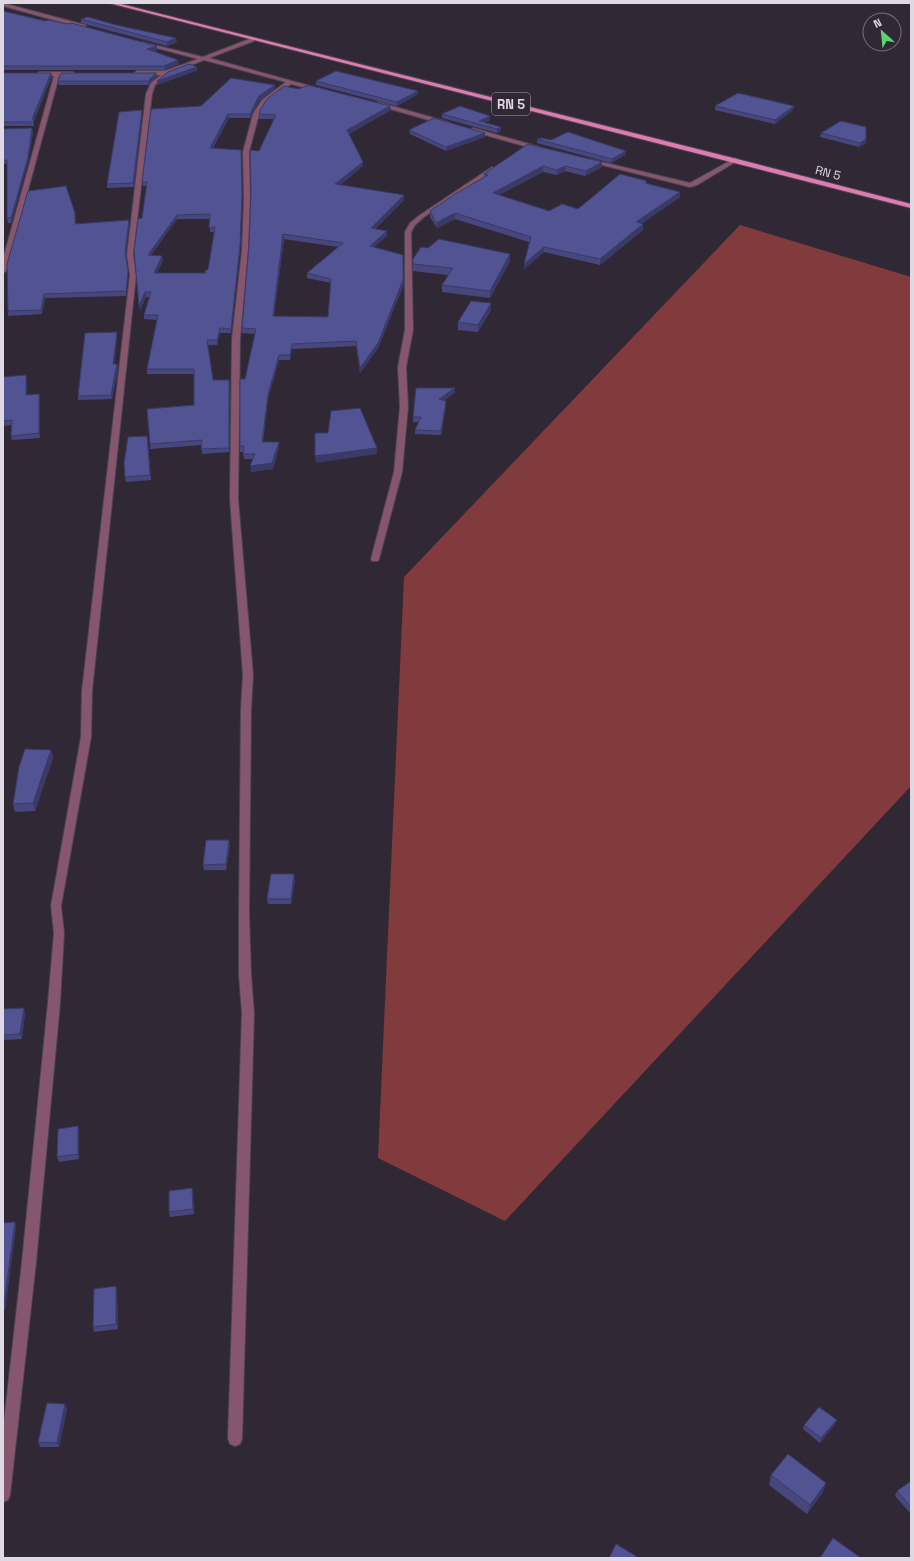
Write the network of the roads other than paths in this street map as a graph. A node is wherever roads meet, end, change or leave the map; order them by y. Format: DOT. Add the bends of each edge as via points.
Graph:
graph roads {
  1 [pos="111,3"];
  2 [pos="3,4"];
  3 [pos="88,27"];
  4 [pos="252,40"];
  5 [pos="141,42"];
  6 [pos="203,58"];
  7 [pos="166,72"];
  8 [pos="32,73"];
  9 [pos="127,73"];
  10 [pos="57,74"];
  11 [pos="80,74"];
  12 [pos="290,82"];
  13 [pos="326,91"];
  14 [pos="369,102"];
  15 [pos="452,124"];
  16 [pos="467,128"];
  17 [pos="33,129"];
  18 [pos="40,129"];
  19 [pos="542,149"];
  20 [pos="579,158"];
  21 [pos="735,160"];
  22 [pos="502,163"];
  23 [pos="911,206"];
  24 [pos="3,271"];
  25 [pos="375,559"];
  26 [pos="235,1438"];
  27 [pos="3,1495"];
  1 -- 4 [label="main road, RN 5 / RN 5"];
  2 -- 3 [label="street"];
  4 -- 6 [label="street"];
  4 -- 21 [label="main road, RN 5 / RN 5"];
  5 -- 6 [label="street"];
  6 -- 7 [label="street"];
  6 -- 12 [label="street"];
  7 -- 9 [label="street"];
  7 -- 27 [label="street" via="153,84 149,94 130,255 133,275 87,690 86,737 56,906 59,933 54,1003 30,1262"];
  8 -- 10 [label="street"];
  10 -- 11 [label="street"];
  10 -- 18 [label="street"];
  12 -- 13 [label="street"];
  12 -- 26 [label="street" via="264,102 256,114 246,152 245,250 236,339 234,499 248,675 244,898 248,1013"];
  14 -- 15 [label="street"];
  16 -- 19 [label="street" via="524,147"];
  17 -- 18 [label="street"];
  18 -- 24 [label="street"];
  20 -- 21 [label="street" via="690,185"];
  21 -- 23 [label="main road, RN 5 / RN 5"];
  22 -- 25 [label="street" via="422,216 412,224 408,232 409,330 402,368 404,406 398,472"];
}
